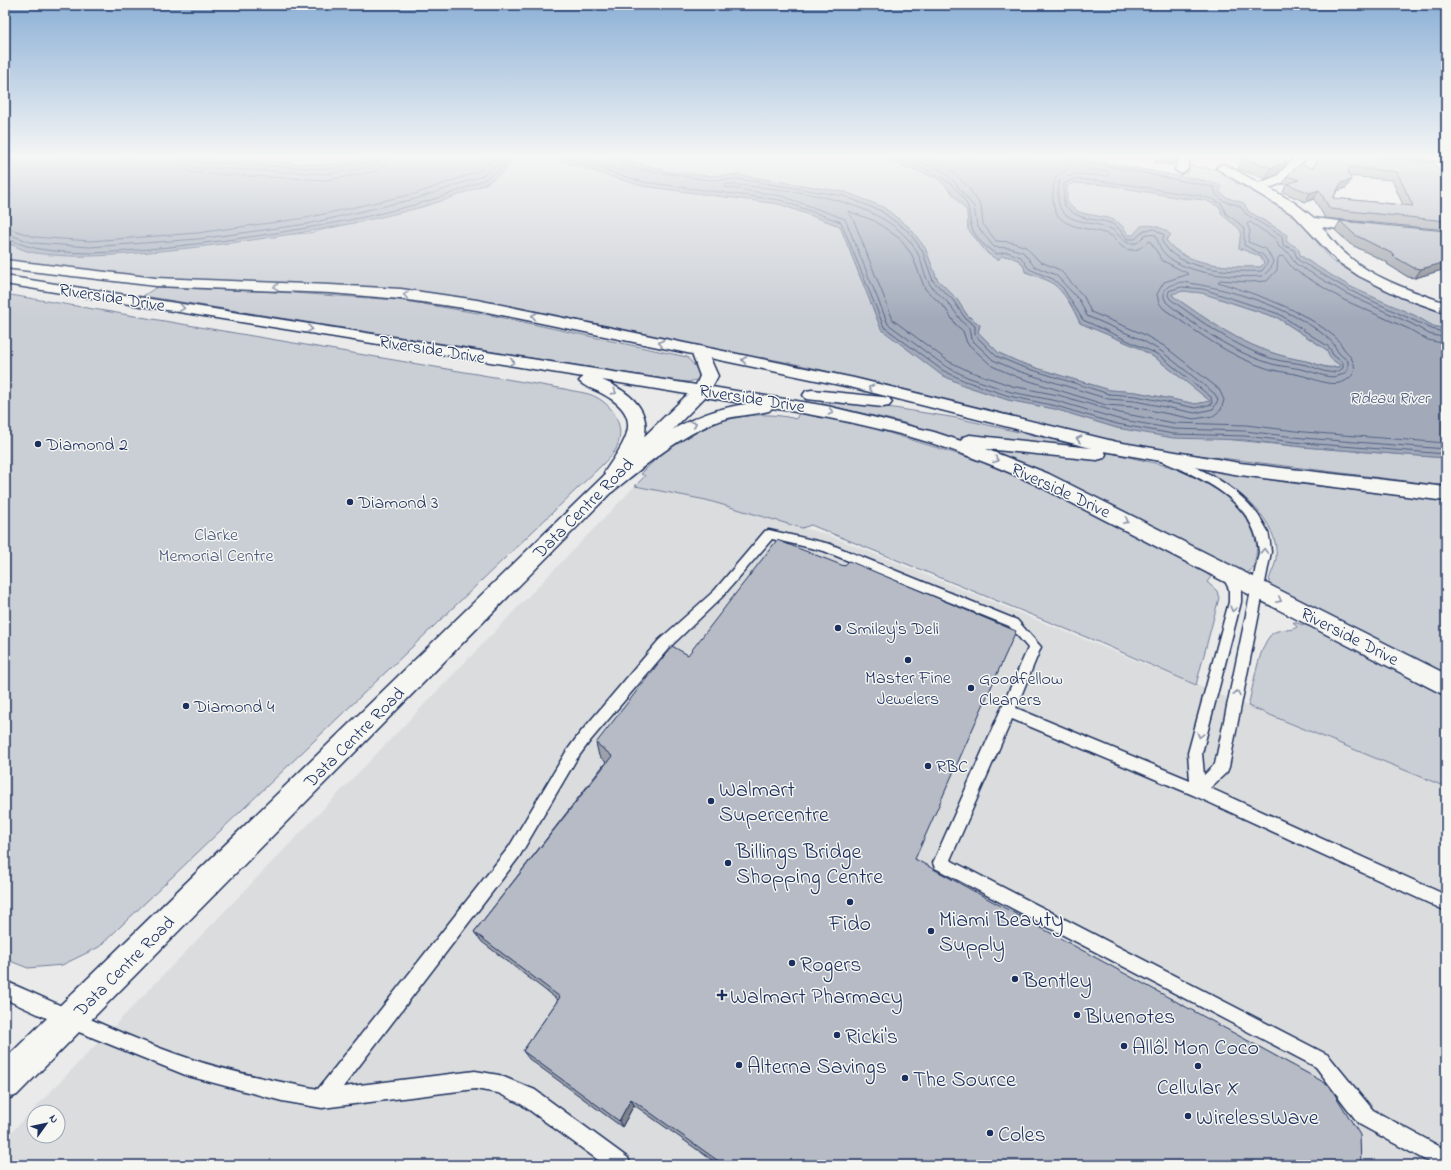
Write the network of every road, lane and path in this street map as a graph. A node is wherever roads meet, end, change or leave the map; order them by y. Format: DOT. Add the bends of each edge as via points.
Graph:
graph roads {
  1 [pos="1296,211"];
  2 [pos="1310,222"];
  3 [pos="1382,230"];
  4 [pos="5,264"];
  5 [pos="5,280"];
  6 [pos="1446,308"];
  7 [pos="700,350"];
  8 [pos="552,368"];
  9 [pos="702,390"];
  10 [pos="793,404"];
  11 [pos="952,408"];
  12 [pos="927,436"];
  13 [pos="1158,456"];
  14 [pos="605,487"];
  15 [pos="1446,494"];
  16 [pos="1227,573"];
  17 [pos="1258,589"];
  18 [pos="1446,686"];
  19 [pos="1008,711"];
  20 [pos="1198,790"];
  21 [pos="1446,903"];
  22 [pos="5,990"];
  23 [pos="70,1020"];
  24 [pos="5,1083"];
  25 [pos="322,1099"];
  26 [pos="1446,1161"];
  27 [pos="621,1165"];
  1 -- 2 [label="main road"];
  2 -- 3 [label="main road"];
  2 -- 6 [label="main road" via="1330,247 1351,265 1395,288"];
  7 -- 4 [label="main road, Riverside Drive, one-way" via="477,305 401,294 156,282"];
  5 -- 8 [label="main road, Riverside Drive, one-way"];
  7 -- 9 [label="main road" via="709,376"];
  11 -- 7 [label="main road, Riverside Drive, one-way" via="854,383"];
  8 -- 9 [label="main road, Riverside Drive"];
  8 -- 14 [label="main road, one-way" via="614,392 625,401 636,418 637,429 630,450"];
  9 -- 10 [label="main road, Riverside Drive"];
  9 -- 11 [label="main road" via="718,384 727,384 783,392"];
  9 -- 14 [label="main road, Data Centre Road"];
  10 -- 12 [label="main road, Riverside Drive, one-way" via="861,418"];
  14 -- 10 [label="main road, one-way" via="676,434 702,420 730,411"];
  13 -- 11 [label="main road, Riverside Drive, one-way" via="1079,440"];
  12 -- 13 [label="main road" via="1065,452"];
  12 -- 16 [label="main road, Riverside Drive, one-way" via="982,454 1042,479"];
  13 -- 15 [label="main road, Riverside Drive" via="1240,469"];
  17 -- 13 [label="lane, one-way" via="1265,552 1264,540 1261,529 1246,508 1237,497 1204,475"];
  14 -- 23 [label="main road, Data Centre Road"];
  16 -- 17 [label="main road, Riverside Drive"];
  16 -- 20 [label="lane, one-way" via="1235,589 1235,602 1195,752"];
  17 -- 18 [label="main road, Riverside Drive, one-way"];
  20 -- 17 [label="lane, one-way" via="1222,767"];
  19 -- 20 [label="lane"];
  19 -- 25 [label="lane" via="1035,647 1013,623 826,547 769,534 718,594 664,644 585,738 571,756 514,852"];
  19 -- 26 [label="lane" via="941,863 1322,1061 1366,1117"];
  20 -- 21 [label="lane"];
  22 -- 23 [label="lane"];
  23 -- 24 [label="main road, Data Centre Road"];
  23 -- 25 [label="lane" via="188,1067 282,1092"];
  25 -- 27 [label="lane" via="475,1080 499,1084 528,1097"];
}
